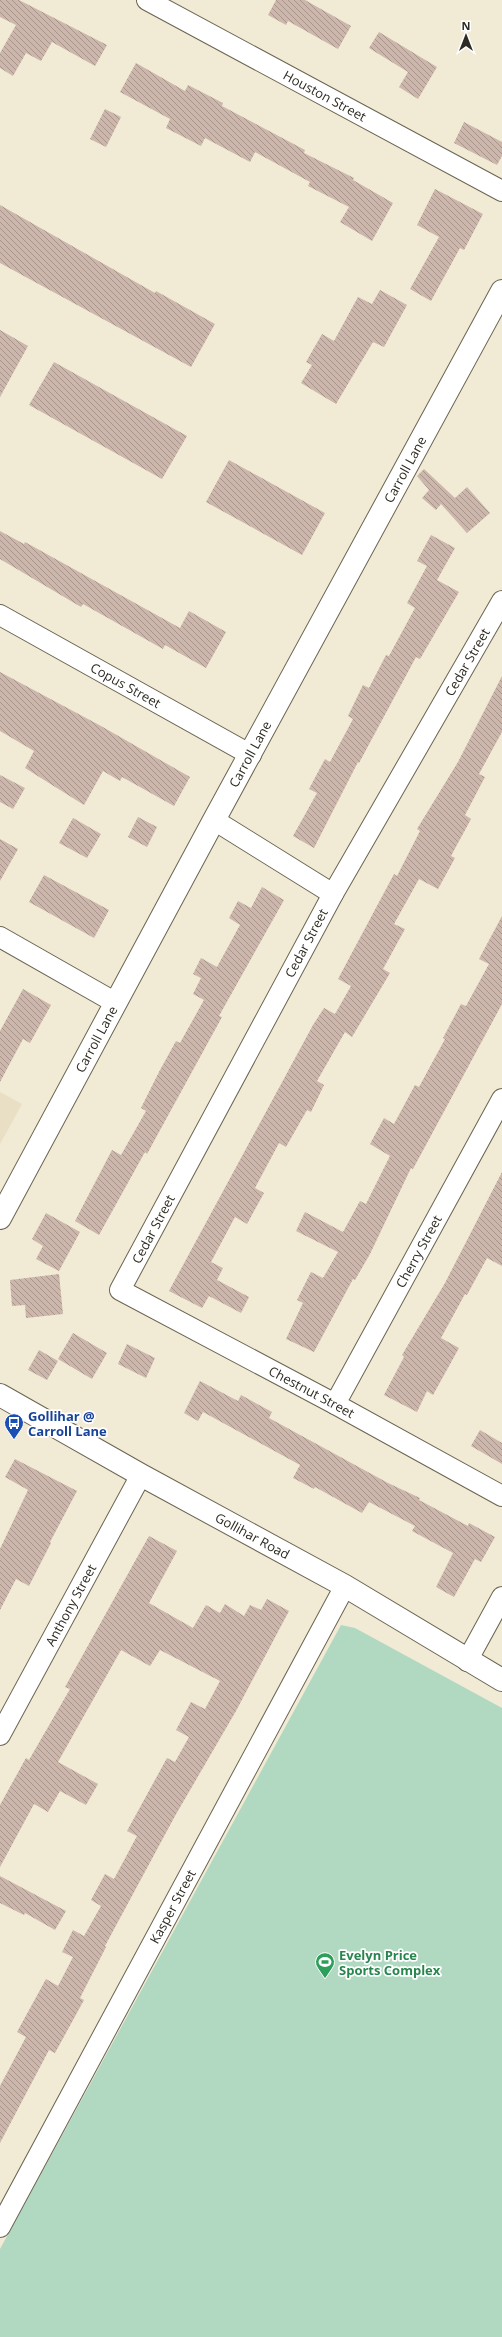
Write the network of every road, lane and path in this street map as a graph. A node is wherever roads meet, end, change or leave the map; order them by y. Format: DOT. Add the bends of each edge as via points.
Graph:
graph roads {
  1 [pos="147,0"];
  2 [pos="502,191"];
  3 [pos="502,291"];
  4 [pos="502,602"];
  5 [pos="0,615"];
  6 [pos="251,755"];
  7 [pos="214,820"];
  8 [pos="332,894"];
  9 [pos="0,937"];
  10 [pos="116,1003"];
  11 [pos="502,1099"];
  12 [pos="0,1218"];
  13 [pos="120,1290"];
  14 [pos="0,1395"];
  15 [pos="335,1404"];
  16 [pos="141,1475"];
  17 [pos="502,1496"];
  18 [pos="345,1586"];
  19 [pos="502,1597"];
  20 [pos="467,1661"];
  21 [pos="502,1680"];
  22 [pos="0,1735"];
  23 [pos="0,2227"];
  1 -- 2 [label="street, Houston Street"];
  3 -- 6 [label="street, Carroll Lane"];
  4 -- 8 [label="street, Cedar Street"];
  5 -- 6 [label="street, Copus Street"];
  6 -- 7 [label="street, Carroll Lane"];
  7 -- 8 [label="street"];
  7 -- 10 [label="street, Carroll Lane"];
  8 -- 13 [label="street, Cedar Street"];
  9 -- 10 [label="street"];
  10 -- 12 [label="street, Carroll Lane"];
  11 -- 15 [label="street, Cherry Street"];
  13 -- 15 [label="street, Chestnut Street"];
  14 -- 16 [label="street, Gollihar Road"];
  15 -- 17 [label="street, Chestnut Street"];
  16 -- 18 [label="street, Gollihar Road"];
  16 -- 22 [label="street, Anthony Street"];
  18 -- 20 [label="street, Gollihar Road"];
  18 -- 23 [label="street, Kasper Street"];
  19 -- 20 [label="street"];
  20 -- 21 [label="street, Gollihar Road"];
}
